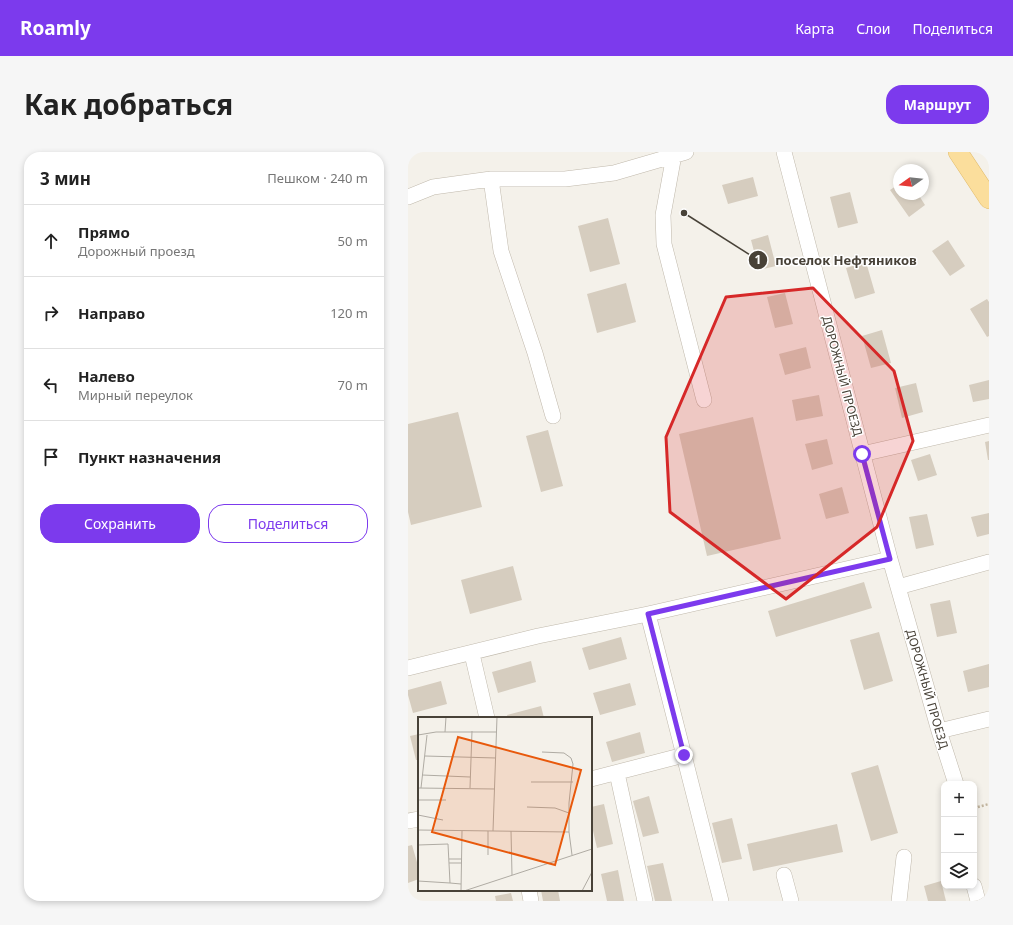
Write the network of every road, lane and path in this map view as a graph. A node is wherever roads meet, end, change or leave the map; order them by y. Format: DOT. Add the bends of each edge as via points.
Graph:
graph roads {
  1 [pos="784,152"];
  2 [pos="958,152"];
  3 [pos="680,154"];
  4 [pos="491,179"];
  5 [pos="408,196"];
  6 [pos="989,199"];
  7 [pos="704,400"];
  8 [pos="553,416"];
  9 [pos="989,425"];
  10 [pos="862,454"];
  11 [pos="890,559"];
  12 [pos="989,562"];
  13 [pos="898,587"];
  14 [pos="648,614"];
  15 [pos="472,654"];
  16 [pos="408,668"];
  17 [pos="488,717"];
  18 [pos="989,719"];
  19 [pos="939,731"];
  20 [pos="684,755"];
  21 [pos="617,773"];
  22 [pos="592,779"];
  23 [pos="955,781"];
  24 [pos="989,804"];
  25 [pos="977,807"];
  26 [pos="418,819"];
  27 [pos="408,821"];
  28 [pos="904,857"];
  29 [pos="784,875"];
  30 [pos="975,889"];
  31 [pos="529,891"];
  32 [pos="532,901"];
  33 [pos="645,901"];
  34 [pos="721,901"];
  35 [pos="791,901"];
  36 [pos="899,901"];
  37 [pos="978,901"];
  1 -- 10 [label="street, ДОРОЖНЫЙ ПРОЕЗД"];
  2 -- 6 [label="main road"];
  3 -- 4 [label="street" via="614,172 565,179"];
  3 -- 7 [label="street" via="663,215 664,244"];
  4 -- 5 [label="street" via="433,187"];
  4 -- 8 [label="street" via="500,250 535,353"];
  9 -- 10 [label="street"];
  10 -- 11 [label="street, ДОРОЖНЫЙ ПРОЕЗД"];
  11 -- 13 [label="street, ДОРОЖНЫЙ ПРОЕЗД"];
  11 -- 14 [label="street"];
  12 -- 13 [label="street"];
  13 -- 19 [label="street, ДОРОЖНЫЙ ПРОЕЗД"];
  14 -- 15 [label="street" via="538,636"];
  14 -- 20 [label="street"];
  15 -- 16 [label="street"];
  15 -- 17 [label="street"];
  18 -- 19 [label="street"];
  19 -- 23 [label="street, ДОРОЖНЫЙ ПРОЕЗД"];
  20 -- 21 [label="street"];
  20 -- 34 [label="street"];
  21 -- 22 [label="street"];
  21 -- 33 [label="street"];
  24 -- 25 [label="path"];
  26 -- 27 [label="street"];
  28 -- 36 [label="street"];
  29 -- 35 [label="street"];
  30 -- 37 [label="street"];
  31 -- 32 [label="street"];
}
